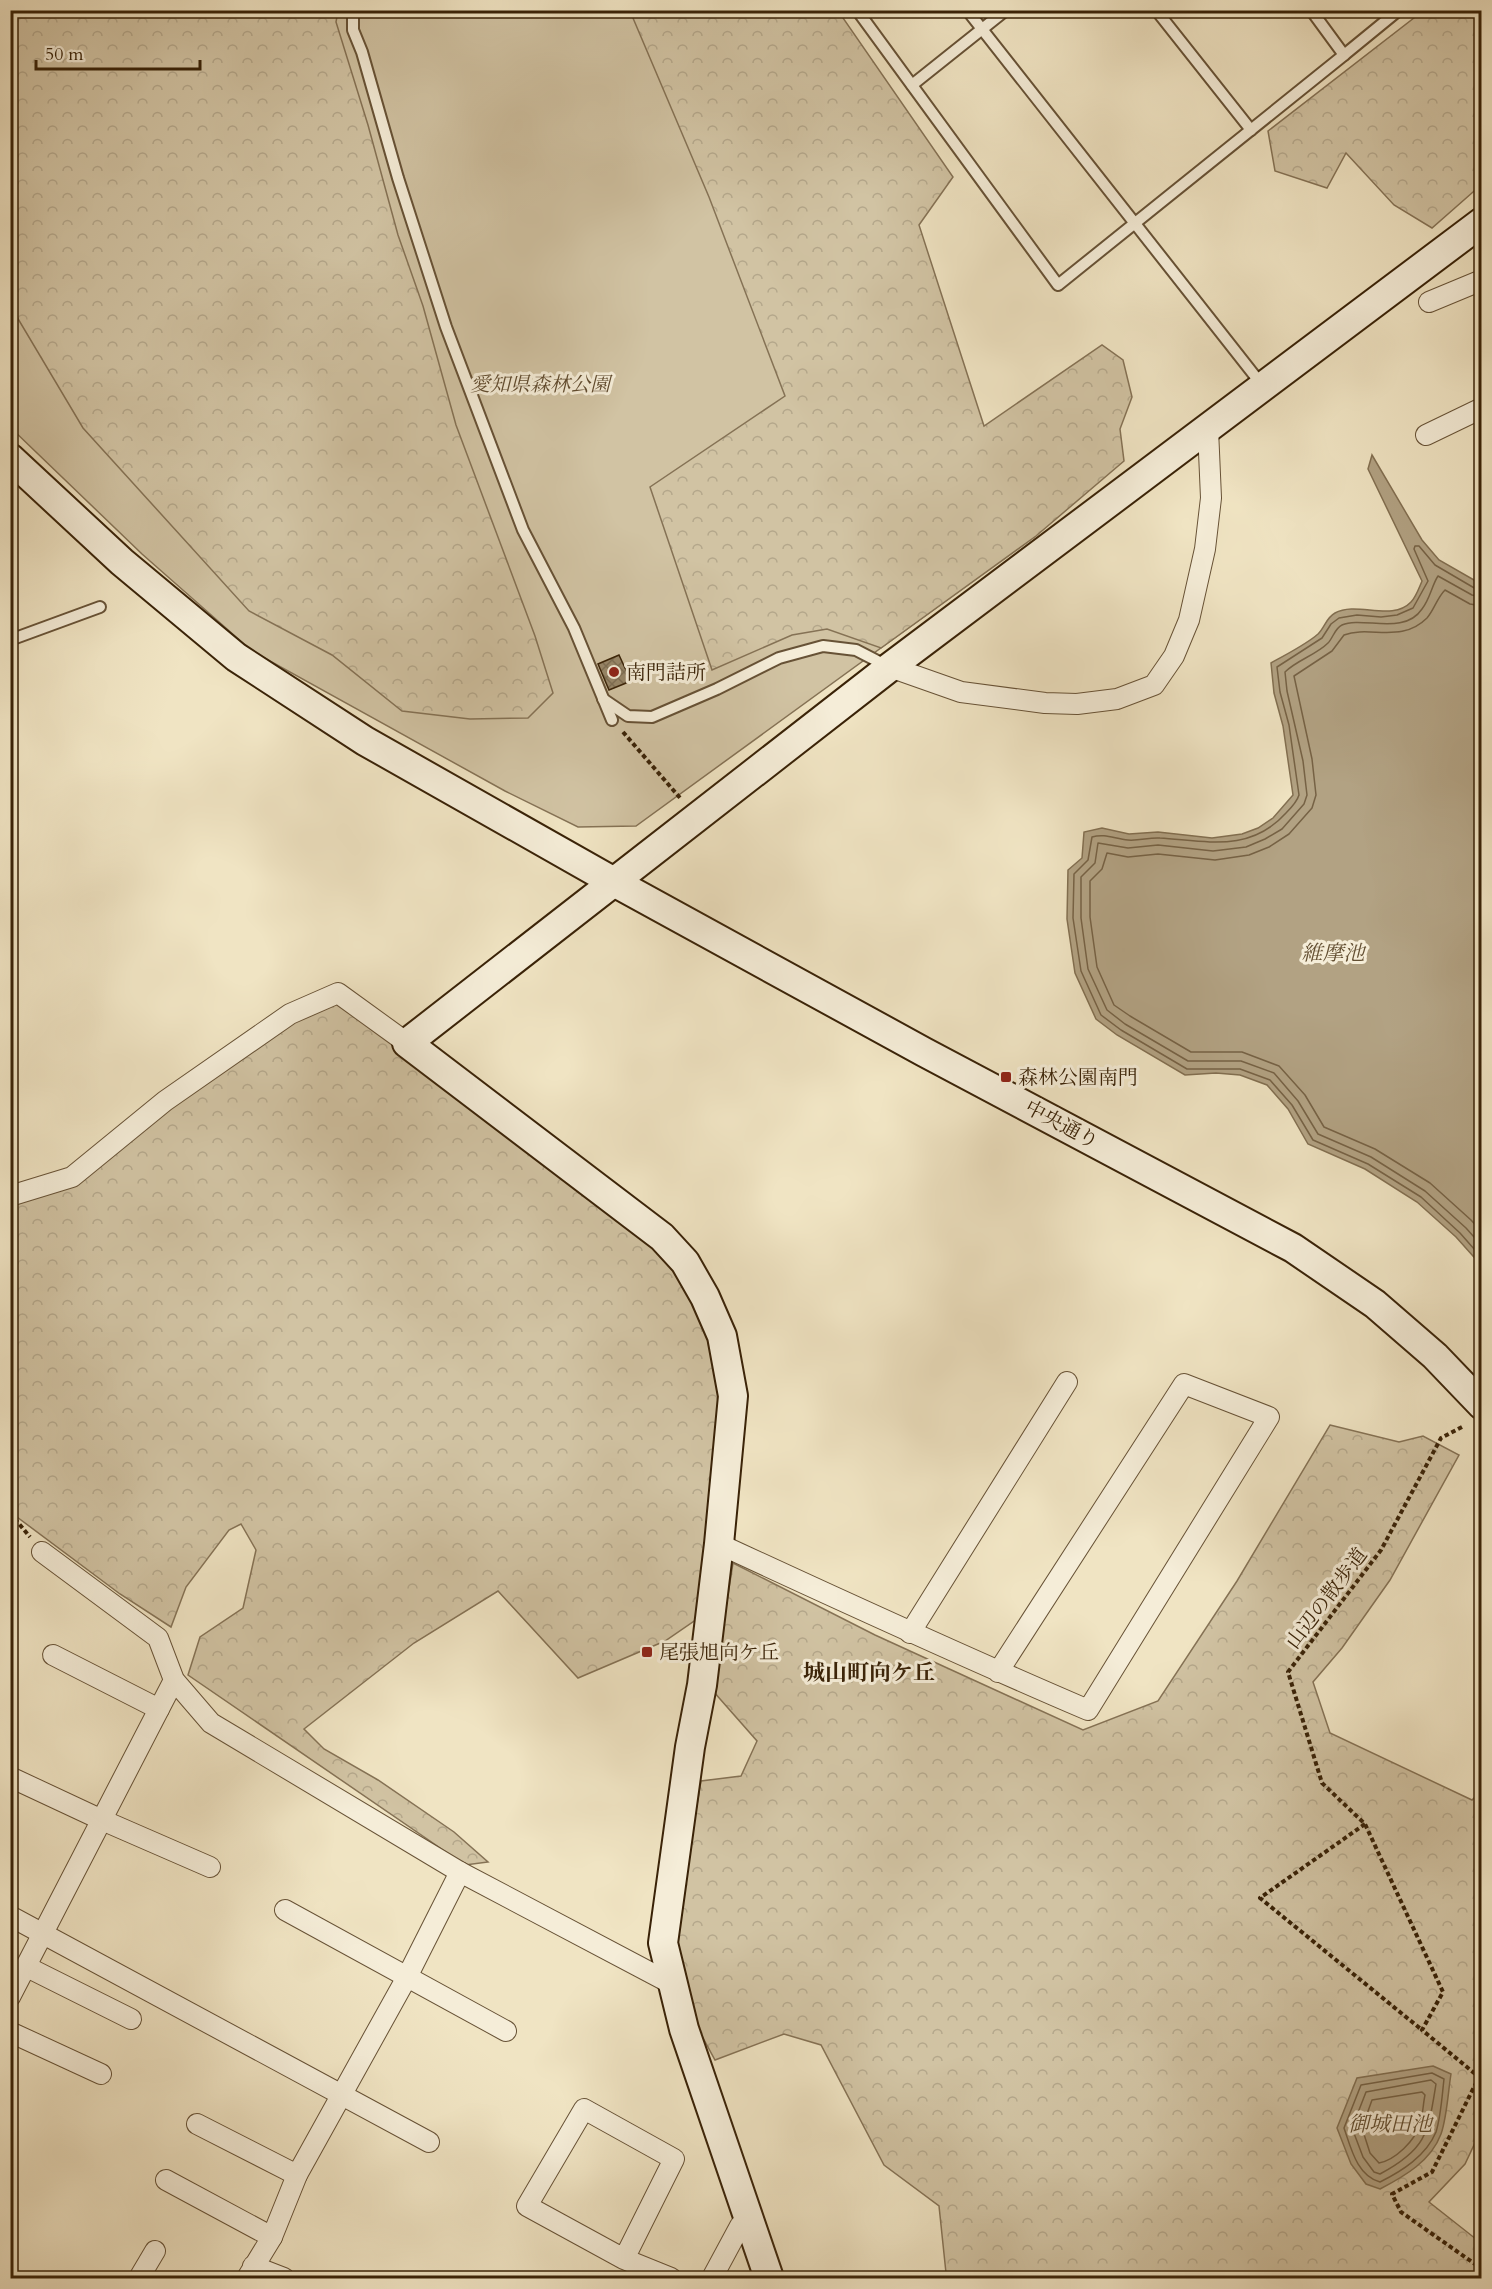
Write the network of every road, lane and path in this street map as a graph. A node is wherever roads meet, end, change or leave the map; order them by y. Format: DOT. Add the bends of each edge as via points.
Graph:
graph roads {
  1 [pos="353,10"];
  2 [pos="857,10"];
  3 [pos="967,10"];
  4 [pos="1006,10"];
  5 [pos="1156,10"];
  6 [pos="1311,10"];
  7 [pos="1399,10"];
  8 [pos="982,29"];
  9 [pos="1344,55"];
  10 [pos="912,85"];
  11 [pos="1251,130"];
  12 [pos="1482,222"];
  13 [pos="1134,224"];
  14 [pos="1482,280"];
  15 [pos="1429,302"];
  16 [pos="1264,387"];
  17 [pos="1482,408"];
  18 [pos="1208,429"];
  19 [pos="1425,435"];
  20 [pos="10,458"];
  21 [pos="100,607"];
  22 [pos="10,640"];
  23 [pos="890,667"];
  24 [pos="602,699"];
  25 [pos="612,720"];
  26 [pos="697,817"];
  27 [pos="614,882"];
  28 [pos="407,1043"];
  29 [pos="10,1196"];
  30 [pos="1067,1382"];
  31 [pos="1482,1405"];
  32 [pos="1462,1427"];
  33 [pos="10,1513"];
  34 [pos="719,1544"];
  35 [pos="42,1552"];
  36 [pos="910,1633"];
  37 [pos="52,1655"];
  38 [pos="998,1672"];
  39 [pos="174,1680"];
  40 [pos="159,1709"];
  41 [pos="10,1777"];
  42 [pos="102,1820"];
  43 [pos="1365,1824"];
  44 [pos="210,1867"];
  45 [pos="460,1872"];
  46 [pos="285,1910"];
  47 [pos="10,1916"];
  48 [pos="44,1933"];
  49 [pos="27,1967"];
  50 [pos="407,1977"];
  51 [pos="672,1984"];
  52 [pos="10,1997"];
  53 [pos="131,2019"];
  54 [pos="1422,2030"];
  55 [pos="506,2031"];
  56 [pos="10,2032"];
  57 [pos="101,2074"];
  58 [pos="342,2094"];
  59 [pos="197,2124"];
  60 [pos="429,2142"];
  61 [pos="297,2175"];
  62 [pos="166,2180"];
  63 [pos="751,2225"];
  64 [pos="272,2237"];
  65 [pos="155,2251"];
  66 [pos="627,2269"];
  67 [pos="1482,2269"];
  68 [pos="250,2272"];
  69 [pos="139,2278"];
  70 [pos="284,2278"];
  71 [pos="671,2278"];
  72 [pos="712,2278"];
  73 [pos="769,2278"];
  1 -- 24 [label="lane" via="353,30 446,327 523,530 574,628"];
  2 -- 10 [label="lane"];
  3 -- 8 [label="lane"];
  4 -- 8 [label="lane"];
  5 -- 11 [label="lane"];
  6 -- 9 [label="lane"];
  7 -- 9 [label="lane"];
  8 -- 10 [label="lane"];
  8 -- 13 [label="lane"];
  9 -- 11 [label="lane"];
  10 -- 13 [label="lane" via="1058,285"];
  11 -- 13 [label="lane"];
  12 -- 16 [label="street"];
  13 -- 16 [label="lane"];
  14 -- 15 [label="street"];
  16 -- 18 [label="street"];
  17 -- 19 [label="street"];
  18 -- 23 [label="street"];
  18 -- 23 [label="street" via="1211,498 1205,549 1189,620 1174,656 1154,685 1117,699 1045,703 961,692"];
  20 -- 27 [label="street, 中央通り" via="122,562 236,657 365,741"];
  21 -- 22 [label="lane"];
  23 -- 24 [label="lane" via="856,650 823,646 779,658 652,717 628,716"];
  23 -- 26 [label="street"];
  24 -- 25 [label="lane"];
  25 -- 26 [label="path"];
  26 -- 27 [label="street"];
  27 -- 28 [label="street"];
  27 -- 31 [label="street, 中央通り" via="1293,1248 1375,1304 1435,1356"];
  28 -- 29 [label="street" via="338,993 290,1014 165,1101 72,1177"];
  28 -- 34 [label="street" via="662,1237 685,1262 722,1336 733,1396"];
  30 -- 36 [label="street"];
  32 -- 43 [label="path, 山辺の散歩道" via="1441,1438 1381,1550 1288,1672 1322,1783"];
  33 -- 35 [label="path"];
  34 -- 36 [label="street"];
  34 -- 51 [label="street" via="663,1943"];
  35 -- 39 [label="street" via="158,1638"];
  36 -- 38 [label="street"];
  37 -- 40 [label="street"];
  38 -- 38 [label="street" via="1184,1384 1269,1417 1088,1710"];
  39 -- 40 [label="street"];
  39 -- 45 [label="street" via="211,1723"];
  40 -- 42 [label="street"];
  41 -- 42 [label="street"];
  42 -- 44 [label="street"];
  42 -- 48 [label="street"];
  43 -- 54 [label="path, 山辺の散歩道" via="1443,1992"];
  43 -- 54 [label="path" via="1260,1898"];
  45 -- 50 [label="street"];
  45 -- 51 [label="street"];
  46 -- 50 [label="street"];
  47 -- 48 [label="street"];
  48 -- 49 [label="street"];
  48 -- 58 [label="street"];
  49 -- 52 [label="street"];
  49 -- 53 [label="street"];
  50 -- 55 [label="street"];
  50 -- 58 [label="street"];
  51 -- 63 [label="street"];
  54 -- 67 [label="path" via="1479,2077 1432,2172 1392,2194 1401,2212"];
  56 -- 57 [label="street"];
  58 -- 60 [label="street"];
  58 -- 61 [label="street"];
  59 -- 61 [label="street"];
  61 -- 64 [label="street"];
  62 -- 64 [label="street"];
  63 -- 72 [label="street" via="740,2226"];
  63 -- 73 [label="street"];
  64 -- 68 [label="street"];
  65 -- 69 [label="street"];
  66 -- 66 [label="street" via="527,2206 584,2109 674,2159"];
  66 -- 71 [label="street"];
  68 -- 70 [label="street"];
}
